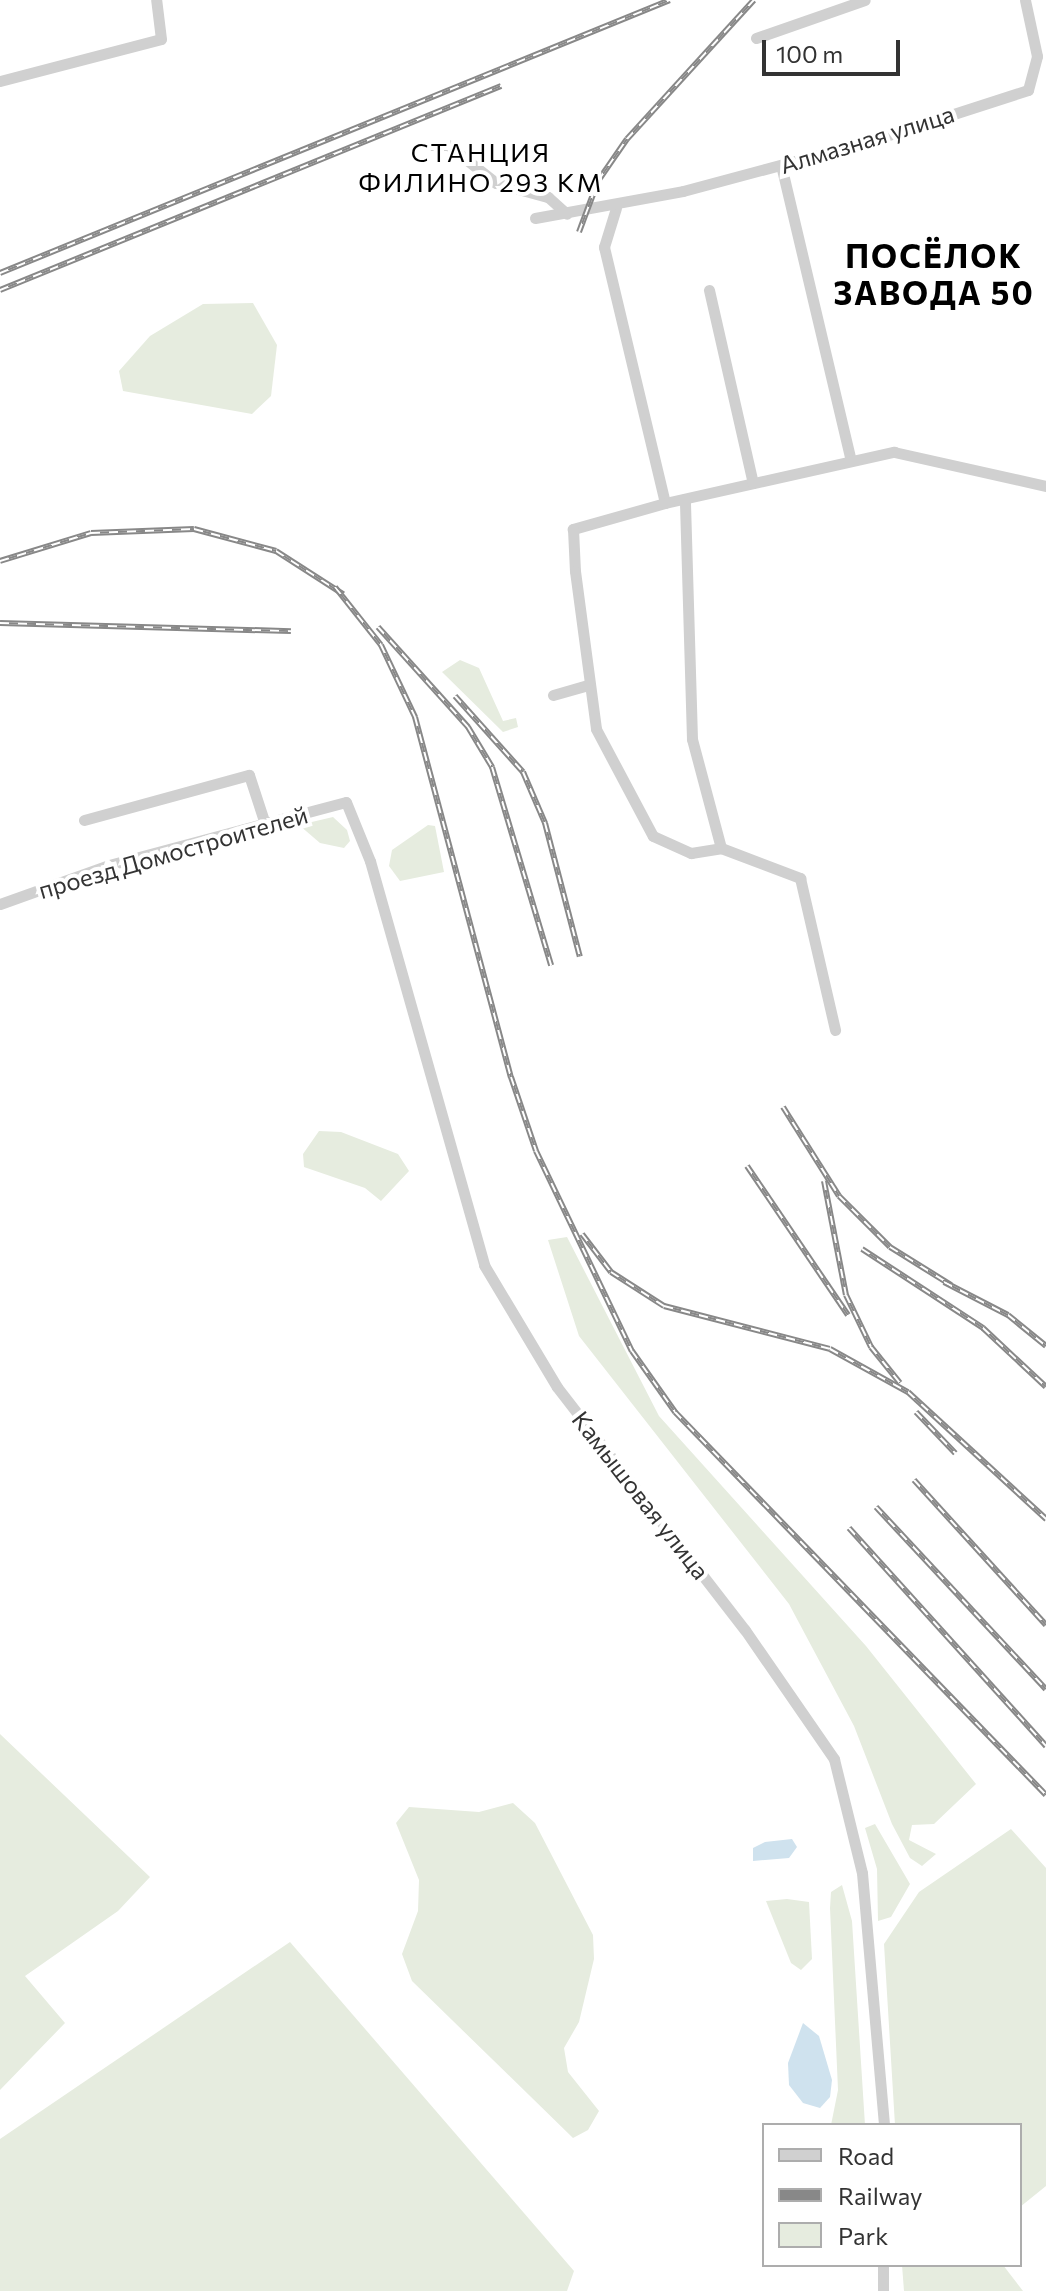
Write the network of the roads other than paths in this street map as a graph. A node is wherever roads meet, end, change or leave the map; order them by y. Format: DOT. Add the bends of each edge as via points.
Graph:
graph roads {
  1 [pos="156,0"];
  2 [pos="865,0"];
  3 [pos="1025,0"];
  4 [pos="756,38"];
  5 [pos="0,81"];
  6 [pos="431,145"];
  7 [pos="781,165"];
  8 [pos="616,208"];
  9 [pos="567,214"];
  10 [pos="535,218"];
  11 [pos="709,290"];
  12 [pos="850,458"];
  13 [pos="753,483"];
  14 [pos="1046,486"];
  15 [pos="685,499"];
  16 [pos="665,503"];
  17 [pos="587,685"];
  18 [pos="553,695"];
  19 [pos="346,802"];
  20 [pos="84,820"];
  21 [pos="266,827"];
  22 [pos="721,848"];
  23 [pos="0,904"];
  24 [pos="835,1030"];
  25 [pos="884,2123"];
  26 [pos="883,2267"];
  27 [pos="883,2291"];
  1 -- 5 [label="street" via="161,39"];
  2 -- 4 [label="street"];
  3 -- 7 [label="street, Алмазная улица" via="1037,56 1028,90"];
  6 -- 9 [label="street" via="448,145 496,183 548,197"];
  7 -- 8 [label="street, Алмазная улица"];
  7 -- 12 [label="street"];
  8 -- 9 [label="street, Алмазная улица"];
  8 -- 16 [label="street" via="604,247"];
  9 -- 10 [label="street, Алмазная улица"];
  11 -- 13 [label="street"];
  12 -- 13 [label="street"];
  12 -- 14 [label="street" via="912,453"];
  13 -- 15 [label="street"];
  15 -- 16 [label="street"];
  15 -- 22 [label="street" via="692,739"];
  16 -- 17 [label="street" via="573,529"];
  17 -- 18 [label="street"];
  17 -- 22 [label="street" via="596,729 653,836 691,853"];
  19 -- 21 [label="street, проезд Домостроителей"];
  19 -- 25 [label="street, Камышовая улица" via="370,861 484,1265 557,1387 745,1630 834,1759 862,1873"];
  20 -- 21 [label="street" via="249,775"];
  21 -- 23 [label="street, проезд Домостроителей" via="109,865"];
  22 -- 24 [label="street" via="800,878"];
  26 -- 27 [label="street"];
}
